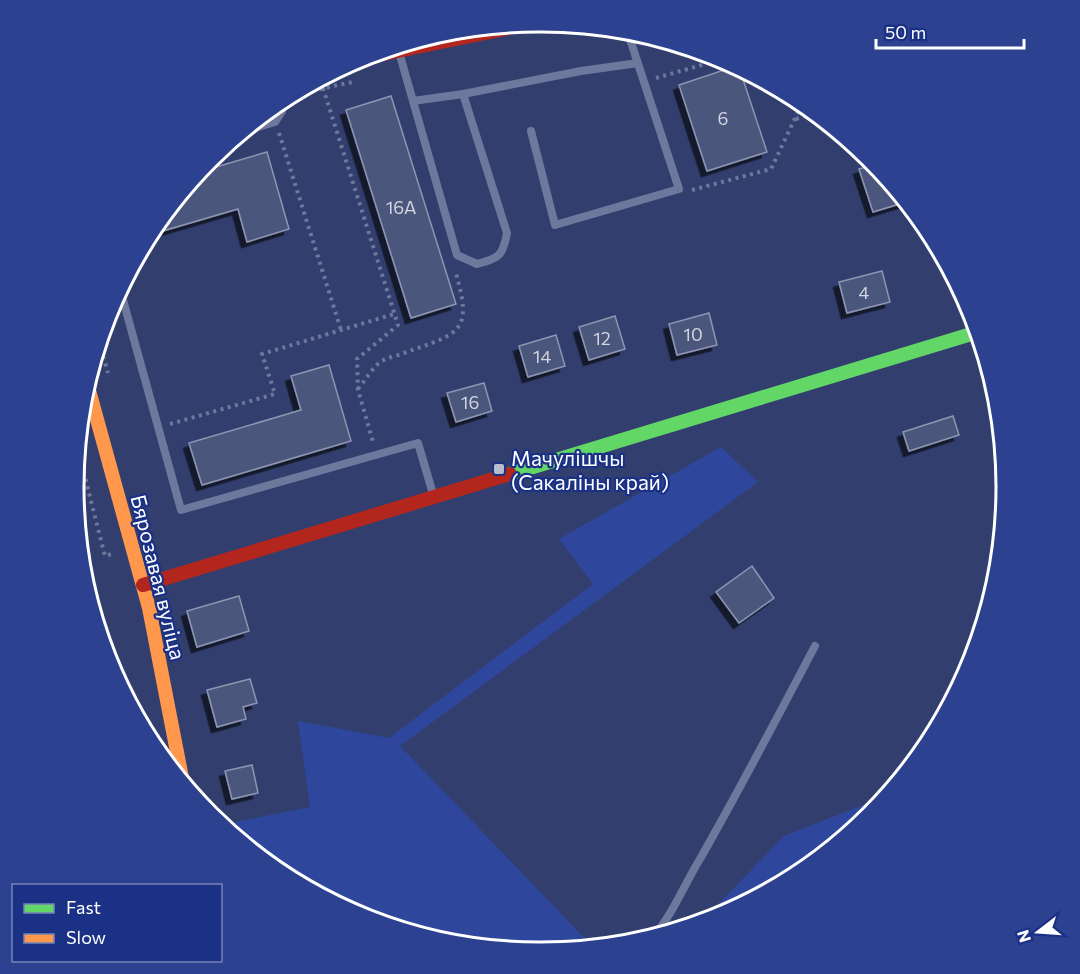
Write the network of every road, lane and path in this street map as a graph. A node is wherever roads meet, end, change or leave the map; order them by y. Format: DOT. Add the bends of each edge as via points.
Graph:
graph roads {
  1 [pos="468,37"];
  2 [pos="630,40"];
  3 [pos="422,47"];
  4 [pos="400,54"];
  5 [pos="638,63"];
  6 [pos="707,64"];
  7 [pos="354,82"];
  8 [pos="644,82"];
  9 [pos="323,88"];
  10 [pos="320,89"];
  11 [pos="463,94"];
  12 [pos="413,101"];
  13 [pos="798,112"];
  14 [pos="281,113"];
  15 [pos="804,116"];
  16 [pos="795,119"];
  17 [pos="264,125"];
  18 [pos="531,130"];
  19 [pos="279,132"];
  20 [pos="689,180"];
  21 [pos="455,269"];
  22 [pos="124,303"];
  23 [pos="394,314"];
  24 [pos="341,330"];
  25 [pos="969,336"];
  26 [pos="358,390"];
  27 [pos="92,403"];
  28 [pos="158,427"];
  29 [pos="369,449"];
  30 [pos="84,475"];
  31 [pos="434,498"];
  32 [pos="105,556"];
  33 [pos="143,585"];
  34 [pos="815,646"];
  35 [pos="180,765"];
  36 [pos="664,925"];
  1 -- 3 [label="street"];
  2 -- 5 [label="lane"];
  4 -- 12 [label="lane"];
  5 -- 8 [label="lane"];
  5 -- 11 [label="lane"];
  6 -- 8 [label="path"];
  7 -- 9 [label="path"];
  8 -- 18 [label="lane" via="679,189 555,225"];
  9 -- 10 [label="path"];
  9 -- 23 [label="path"];
  11 -- 12 [label="lane"];
  11 -- 12 [label="lane" via="507,233 505,248 497,258 477,264 457,255"];
  13 -- 16 [label="path"];
  14 -- 17 [label="lane" via="274,122"];
  15 -- 16 [label="path"];
  16 -- 20 [label="path" via="771,169 692,192"];
  19 -- 24 [label="path"];
  21 -- 26 [label="path" via="464,307 457,331 381,361"];
  22 -- 28 [label="lane"];
  23 -- 24 [label="path"];
  23 -- 26 [label="path" via="398,325 357,359"];
  24 -- 28 [label="path" via="262,354 275,394"];
  25 -- 31 [label="street"];
  26 -- 29 [label="path" via="373,440"];
  27 -- 33 [label="street, Бярозавая вуліца"];
  28 -- 31 [label="lane" via="181,510 418,443"];
  30 -- 32 [label="path"];
  31 -- 33 [label="street"];
  33 -- 35 [label="street, Бярозавая вуліца"];
  34 -- 36 [label="lane"];
}
